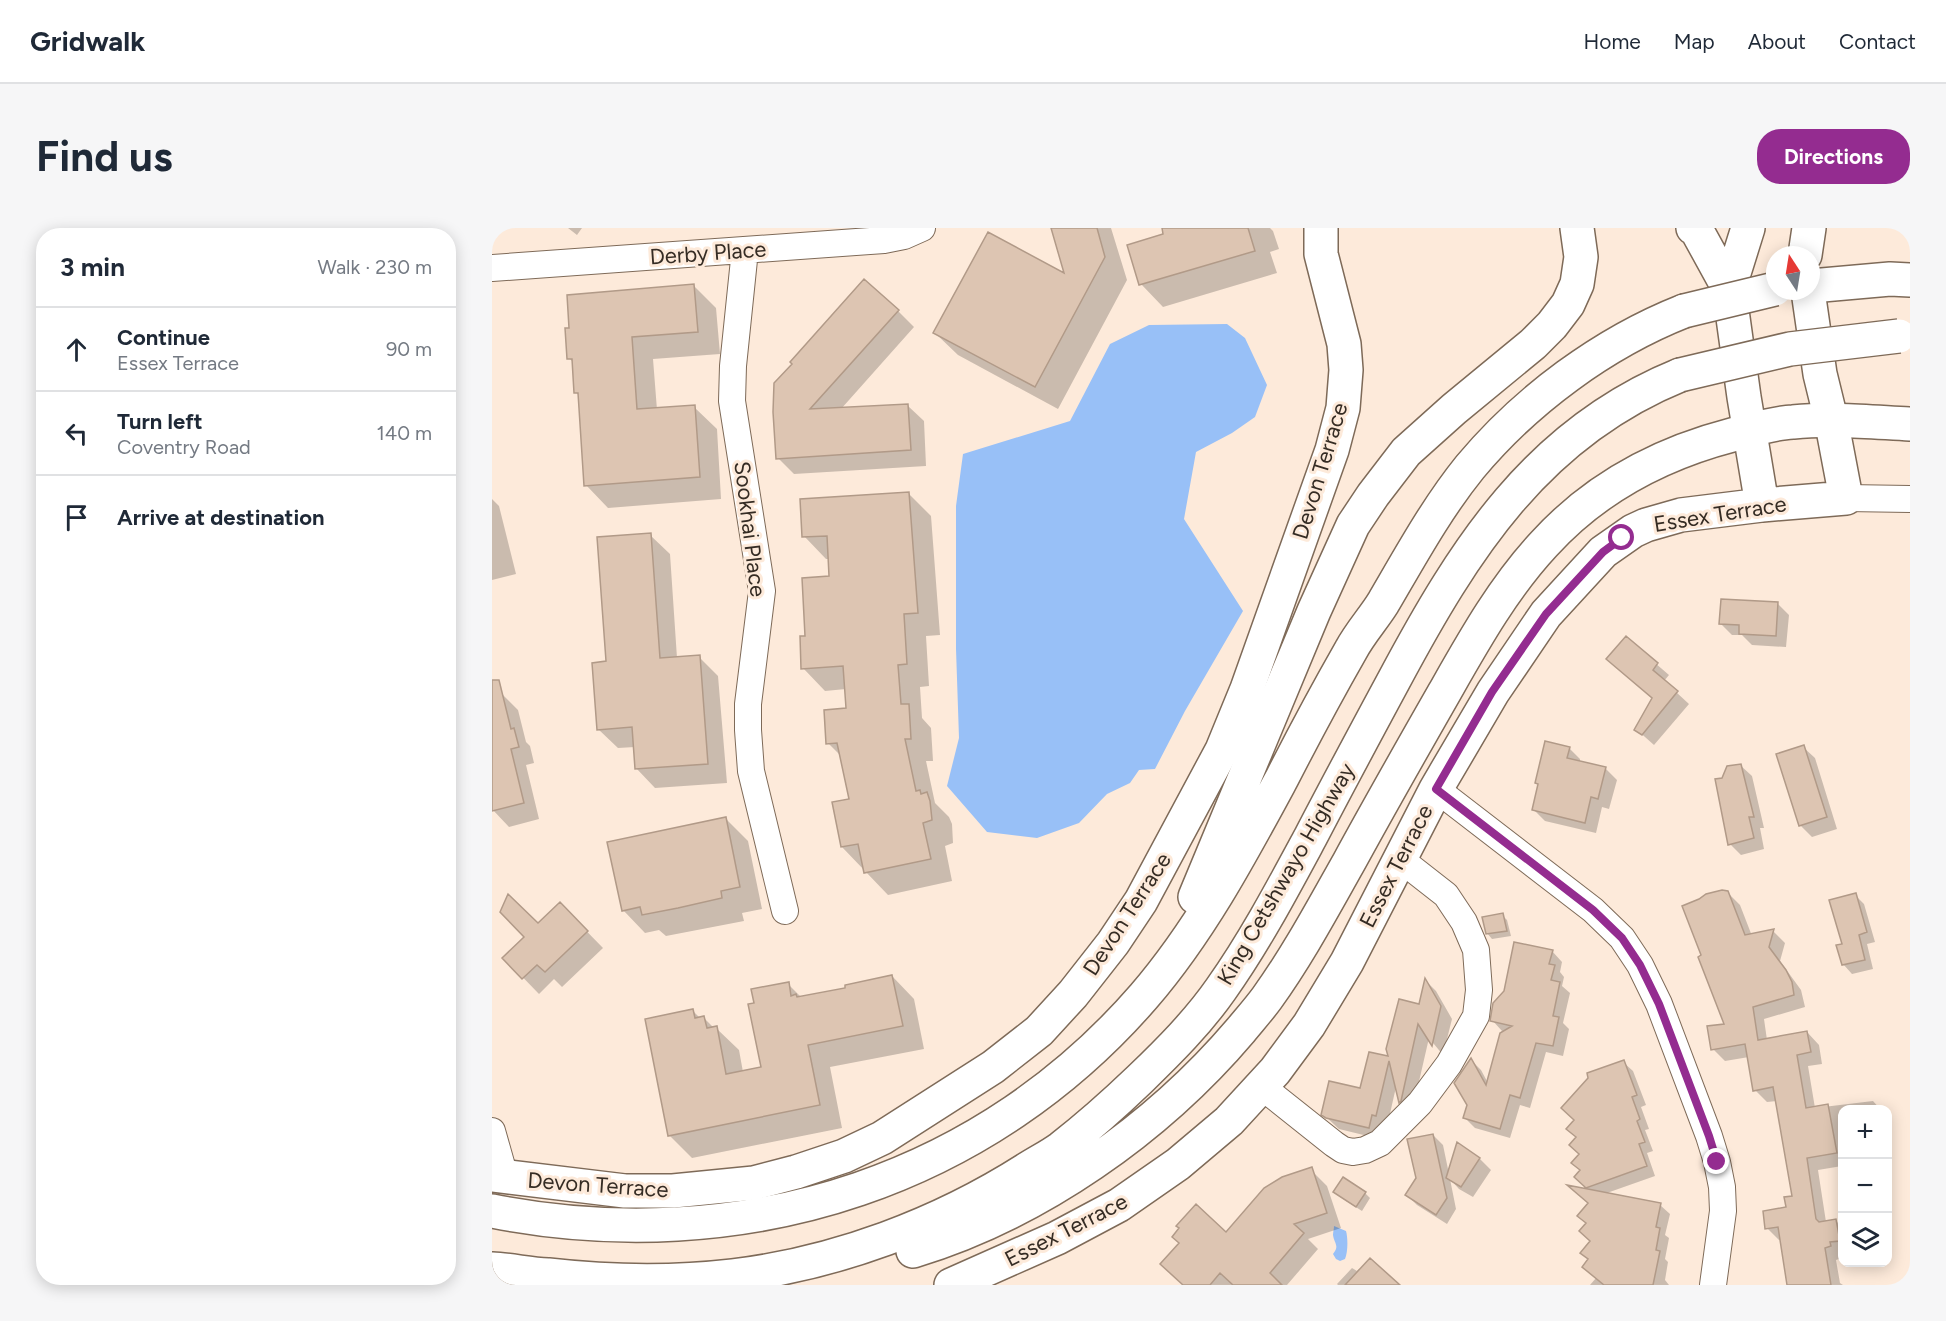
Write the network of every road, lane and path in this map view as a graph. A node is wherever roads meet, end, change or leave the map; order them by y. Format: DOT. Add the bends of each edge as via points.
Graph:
graph roads {
  1 [pos="922,228"];
  2 [pos="1321,228"];
  3 [pos="1577,228"];
  4 [pos="1693,228"];
  5 [pos="1749,228"];
  6 [pos="1809,228"];
  7 [pos="1806,246"];
  8 [pos="745,250"];
  9 [pos="492,268"];
  10 [pos="1900,280"];
  11 [pos="1820,285"];
  12 [pos="1729,289"];
  13 [pos="1766,290"];
  14 [pos="1809,300"];
  15 [pos="1904,336"];
  16 [pos="1831,419"];
  17 [pos="1910,424"];
  18 [pos="1749,430"];
  19 [pos="1846,498"];
  20 [pos="1910,499"];
  21 [pos="1762,505"];
  22 [pos="1436,789"];
  23 [pos="1400,859"];
  24 [pos="785,911"];
  25 [pos="1165,970"];
  26 [pos="1261,1086"];
  27 [pos="492,1131"];
  28 [pos="498,1176"];
  29 [pos="492,1211"];
  30 [pos="492,1269"];
  31 [pos="649,1281"];
  32 [pos="683,1285"];
  33 [pos="759,1285"];
  34 [pos="951,1285"];
  35 [pos="1713,1285"];
  1 -- 8 [label="street, Derby Place" via="884,240"];
  2 -- 28 [label="main road, Devon Terrace" via="1321,254 1344,344 1346,370 1343,408 1332,450 1222,750 1141,901 1073,994 1039,1031 993,1067 882,1138 796,1172 754,1183 673,1191 625,1191"];
  3 -- 25 [label="main road" via="1581,257 1577,284 1552,326 1406,452 1353,525"];
  4 -- 12 [label="main road"];
  5 -- 12 [label="main road"];
  6 -- 7 [label="main road"];
  8 -- 9 [label="street, Derby Place"];
  8 -- 24 [label="street, Sookhai Place" via="732,400 762,591 748,730 752,771"];
  10 -- 11 [label="main road"];
  12 -- 18 [label="main road"];
  13 -- 25 [label="main road, bridge" via="1684,311 1645,328 1579,368 1527,410 1471,466 1353,646 1213,901"];
  14 -- 16 [label="main road"];
  15 -- 31 [label="main road, King Cetshwayo Highway, bridge" via="1790,349 1680,375 1647,388 1598,418 1551,455 1479,537 1411,649 1275,903 1220,990 1179,1041 1059,1149 989,1193 875,1243 802,1264 733,1276"];
  16 -- 17 [label="main road"];
  16 -- 18 [label="main road"];
  16 -- 19 [label="main road"];
  18 -- 21 [label="main road"];
  18 -- 33 [label="main road" via="1661,459 1620,480 1579,510 1544,544 1514,580 1462,661 1305,941 1266,1000 1188,1088 1089,1166 978,1227 853,1269"];
  19 -- 20 [label="street"];
  19 -- 21 [label="main road, Essex Terrace"];
  21 -- 22 [label="main road, Essex Terrace" via="1681,515 1646,525 1603,552 1546,614 1492,692"];
  22 -- 23 [label="main road, Essex Terrace"];
  22 -- 35 [label="street" via="1593,910 1622,938 1640,965 1659,1004 1709,1136 1720,1178 1723,1211"];
  23 -- 26 [label="main road, Essex Terrace" via="1347,962 1309,1025"];
  23 -- 26 [label="street" via="1446,895 1476,950 1476,1016 1449,1064 1420,1103 1380,1143 1359,1151 1342,1150"];
  25 -- 29 [label="main road" via="1091,1052 1049,1088 943,1155 885,1180 830,1199 713,1221 615,1226"];
  26 -- 34 [label="main road, Essex Terrace" via="1229,1121 1178,1164 1119,1205 1057,1238"];
  27 -- 28 [label="street"];
  30 -- 31 [label="main road, King Cetshwayo Highway"];
  31 -- 32 [label="main road"];
}
